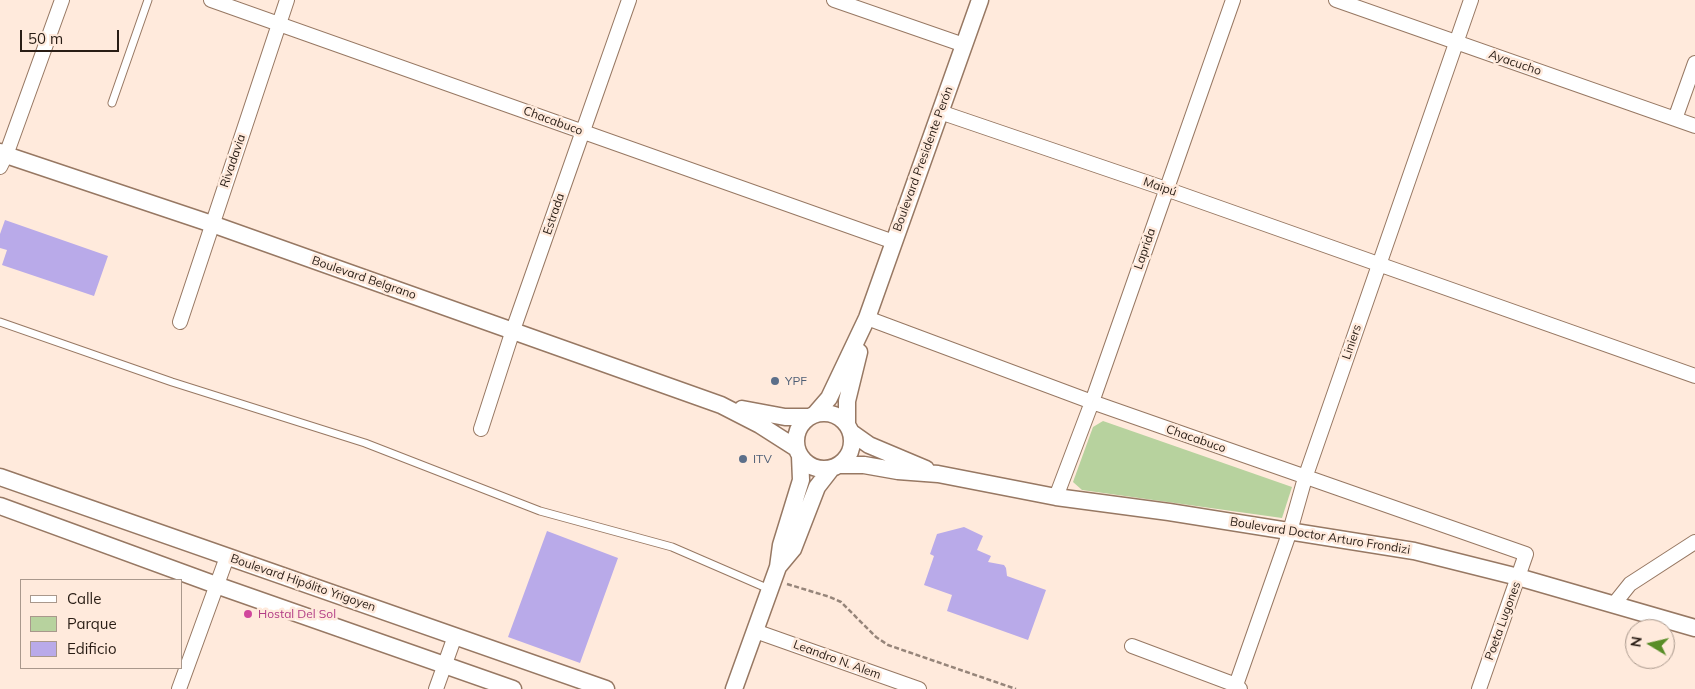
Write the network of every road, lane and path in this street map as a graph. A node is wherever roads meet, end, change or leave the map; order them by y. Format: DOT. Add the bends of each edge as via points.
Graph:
graph roads {
  1 [pos="62,0"];
  2 [pos="148,0"];
  3 [pos="211,0"];
  4 [pos="287,0"];
  5 [pos="629,0"];
  6 [pos="834,0"];
  7 [pos="980,0"];
  8 [pos="1233,0"];
  9 [pos="1336,0"];
  10 [pos="1472,0"];
  11 [pos="279,24"];
  12 [pos="1456,43"];
  13 [pos="964,45"];
  14 [pos="1695,64"];
  15 [pos="112,103"];
  16 [pos="940,112"];
  17 [pos="1675,119"];
  18 [pos="1695,126"];
  19 [pos="582,131"];
  20 [pos="1,157"];
  21 [pos="1166,189"];
  22 [pos="212,224"];
  23 [pos="894,242"];
  24 [pos="1380,264"];
  25 [pos="867,318"];
  26 [pos="0,322"];
  27 [pos="180,322"];
  28 [pos="513,330"];
  29 [pos="1695,376"];
  30 [pos="1092,402"];
  31 [pos="721,404"];
  32 [pos="812,415"];
  33 [pos="849,428"];
  34 [pos="481,429"];
  35 [pos="798,452"];
  36 [pos="835,467"];
  37 [pos="938,474"];
  38 [pos="1305,478"];
  39 [pos="1,482"];
  40 [pos="1056,497"];
  41 [pos="0,506"];
  42 [pos="1290,531"];
  43 [pos="1692,547"];
  44 [pos="1526,554"];
  45 [pos="226,557"];
  46 [pos="1518,577"];
  47 [pos="773,578"];
  48 [pos="216,584"];
  49 [pos="1614,604"];
  50 [pos="1695,628"];
  51 [pos="755,631"];
  52 [pos="455,636"];
  53 [pos="1132,646"];
  54 [pos="444,665"];
  55 [pos="1238,687"];
  56 [pos="179,689"];
  57 [pos="436,689"];
  58 [pos="513,689"];
  59 [pos="606,689"];
  60 [pos="734,689"];
  61 [pos="919,689"];
  62 [pos="1016,689"];
  63 [pos="1479,689"];
  1 -- 20 [label="street"];
  2 -- 15 [label="lane"];
  3 -- 11 [label="street, Chacabuco"];
  4 -- 11 [label="street, Rivadavia"];
  5 -- 19 [label="street, Estrada"];
  6 -- 13 [label="street"];
  7 -- 13 [label="street, Boulevard Presidente Perón"];
  8 -- 21 [label="street, Laprida"];
  9 -- 12 [label="street, Ayacucho"];
  10 -- 12 [label="street, Liniers"];
  11 -- 19 [label="street, Chacabuco"];
  11 -- 22 [label="street, Rivadavia"];
  12 -- 17 [label="street, Ayacucho"];
  12 -- 24 [label="street, Liniers"];
  13 -- 16 [label="street, Boulevard Presidente Perón"];
  14 -- 17 [label="street"];
  16 -- 21 [label="street, Maipú"];
  16 -- 23 [label="street, Boulevard Presidente Perón"];
  17 -- 18 [label="street, Ayacucho"];
  19 -- 23 [label="street, Chacabuco"];
  19 -- 28 [label="street, Estrada"];
  20 -- 22 [label="street, Boulevard Belgrano"];
  21 -- 24 [label="street, Maipú"];
  21 -- 30 [label="street, Laprida"];
  22 -- 27 [label="street, Rivadavia"];
  22 -- 28 [label="street, Boulevard Belgrano"];
  23 -- 25 [label="street, Boulevard Presidente Perón"];
  24 -- 29 [label="street, Maipú"];
  24 -- 38 [label="street, Liniers"];
  25 -- 30 [label="street, Chacabuco"];
  25 -- 32 [label="street, Boulevard Presidente Perón" via="830,398"];
  25 -- 33 [label="street, Boulevard Presidente Perón" via="847,401"];
  26 -- 47 [label="lane" via="172,382 365,442 540,511"];
  28 -- 31 [label="street, Boulevard Belgrano"];
  28 -- 34 [label="street, Estrada"];
  30 -- 38 [label="street, Chacabuco"];
  30 -- 40 [label="street, Laprida"];
  31 -- 32 [label="street, Boulevard Belgrano" via="785,417"];
  31 -- 35 [label="street, Boulevard Belgrano" via="773,432"];
  32 -- 33 [label="street" via="832,413 841,417"];
  32 -- 35 [label="street, Boulevard Presidente Perón" via="798,430"];
  33 -- 36 [label="street, Boulevard Presidente Perón" via="853,442 851,451"];
  33 -- 37 [label="street, Boulevard Doctor Arturo Frondizi" via="868,445"];
  35 -- 36 [label="street" via="813,468"];
  35 -- 47 [label="street, Boulevard Presidente Perón" via="801,480"];
  36 -- 37 [label="street, Boulevard Doctor Arturo Frondizi" via="864,465"];
  36 -- 47 [label="street, Boulevard Presidente Perón" via="817,486 793,550"];
  37 -- 40 [label="street, Boulevard Doctor Arturo Frondizi"];
  38 -- 42 [label="street, Liniers"];
  38 -- 44 [label="street, Chacabuco"];
  39 -- 45 [label="street, Boulevard Hipólito Yrigoyen"];
  40 -- 42 [label="street, Boulevard Doctor Arturo Frondizi"];
  41 -- 48 [label="street"];
  42 -- 46 [label="street, Boulevard Doctor Arturo Frondizi" via="1414,551"];
  42 -- 55 [label="street, Liniers"];
  43 -- 49 [label="street" via="1630,584"];
  44 -- 46 [label="street, Poeta Lugones"];
  45 -- 48 [label="street"];
  45 -- 52 [label="street, Boulevard Hipólito Yrigoyen"];
  46 -- 49 [label="street, Boulevard Doctor Arturo Frondizi"];
  46 -- 63 [label="street, Poeta Lugones"];
  47 -- 51 [label="street"];
  47 -- 62 [label="path" via="840,602 888,645"];
  48 -- 54 [label="street"];
  48 -- 56 [label="street"];
  49 -- 50 [label="street, Boulevard Doctor Arturo Frondizi"];
  51 -- 60 [label="street"];
  51 -- 61 [label="street, Leandro N. Alem"];
  52 -- 54 [label="street"];
  52 -- 59 [label="street, Boulevard Hipólito Yrigoyen"];
  53 -- 55 [label="street"];
  54 -- 57 [label="street"];
  54 -- 58 [label="street"];
}
